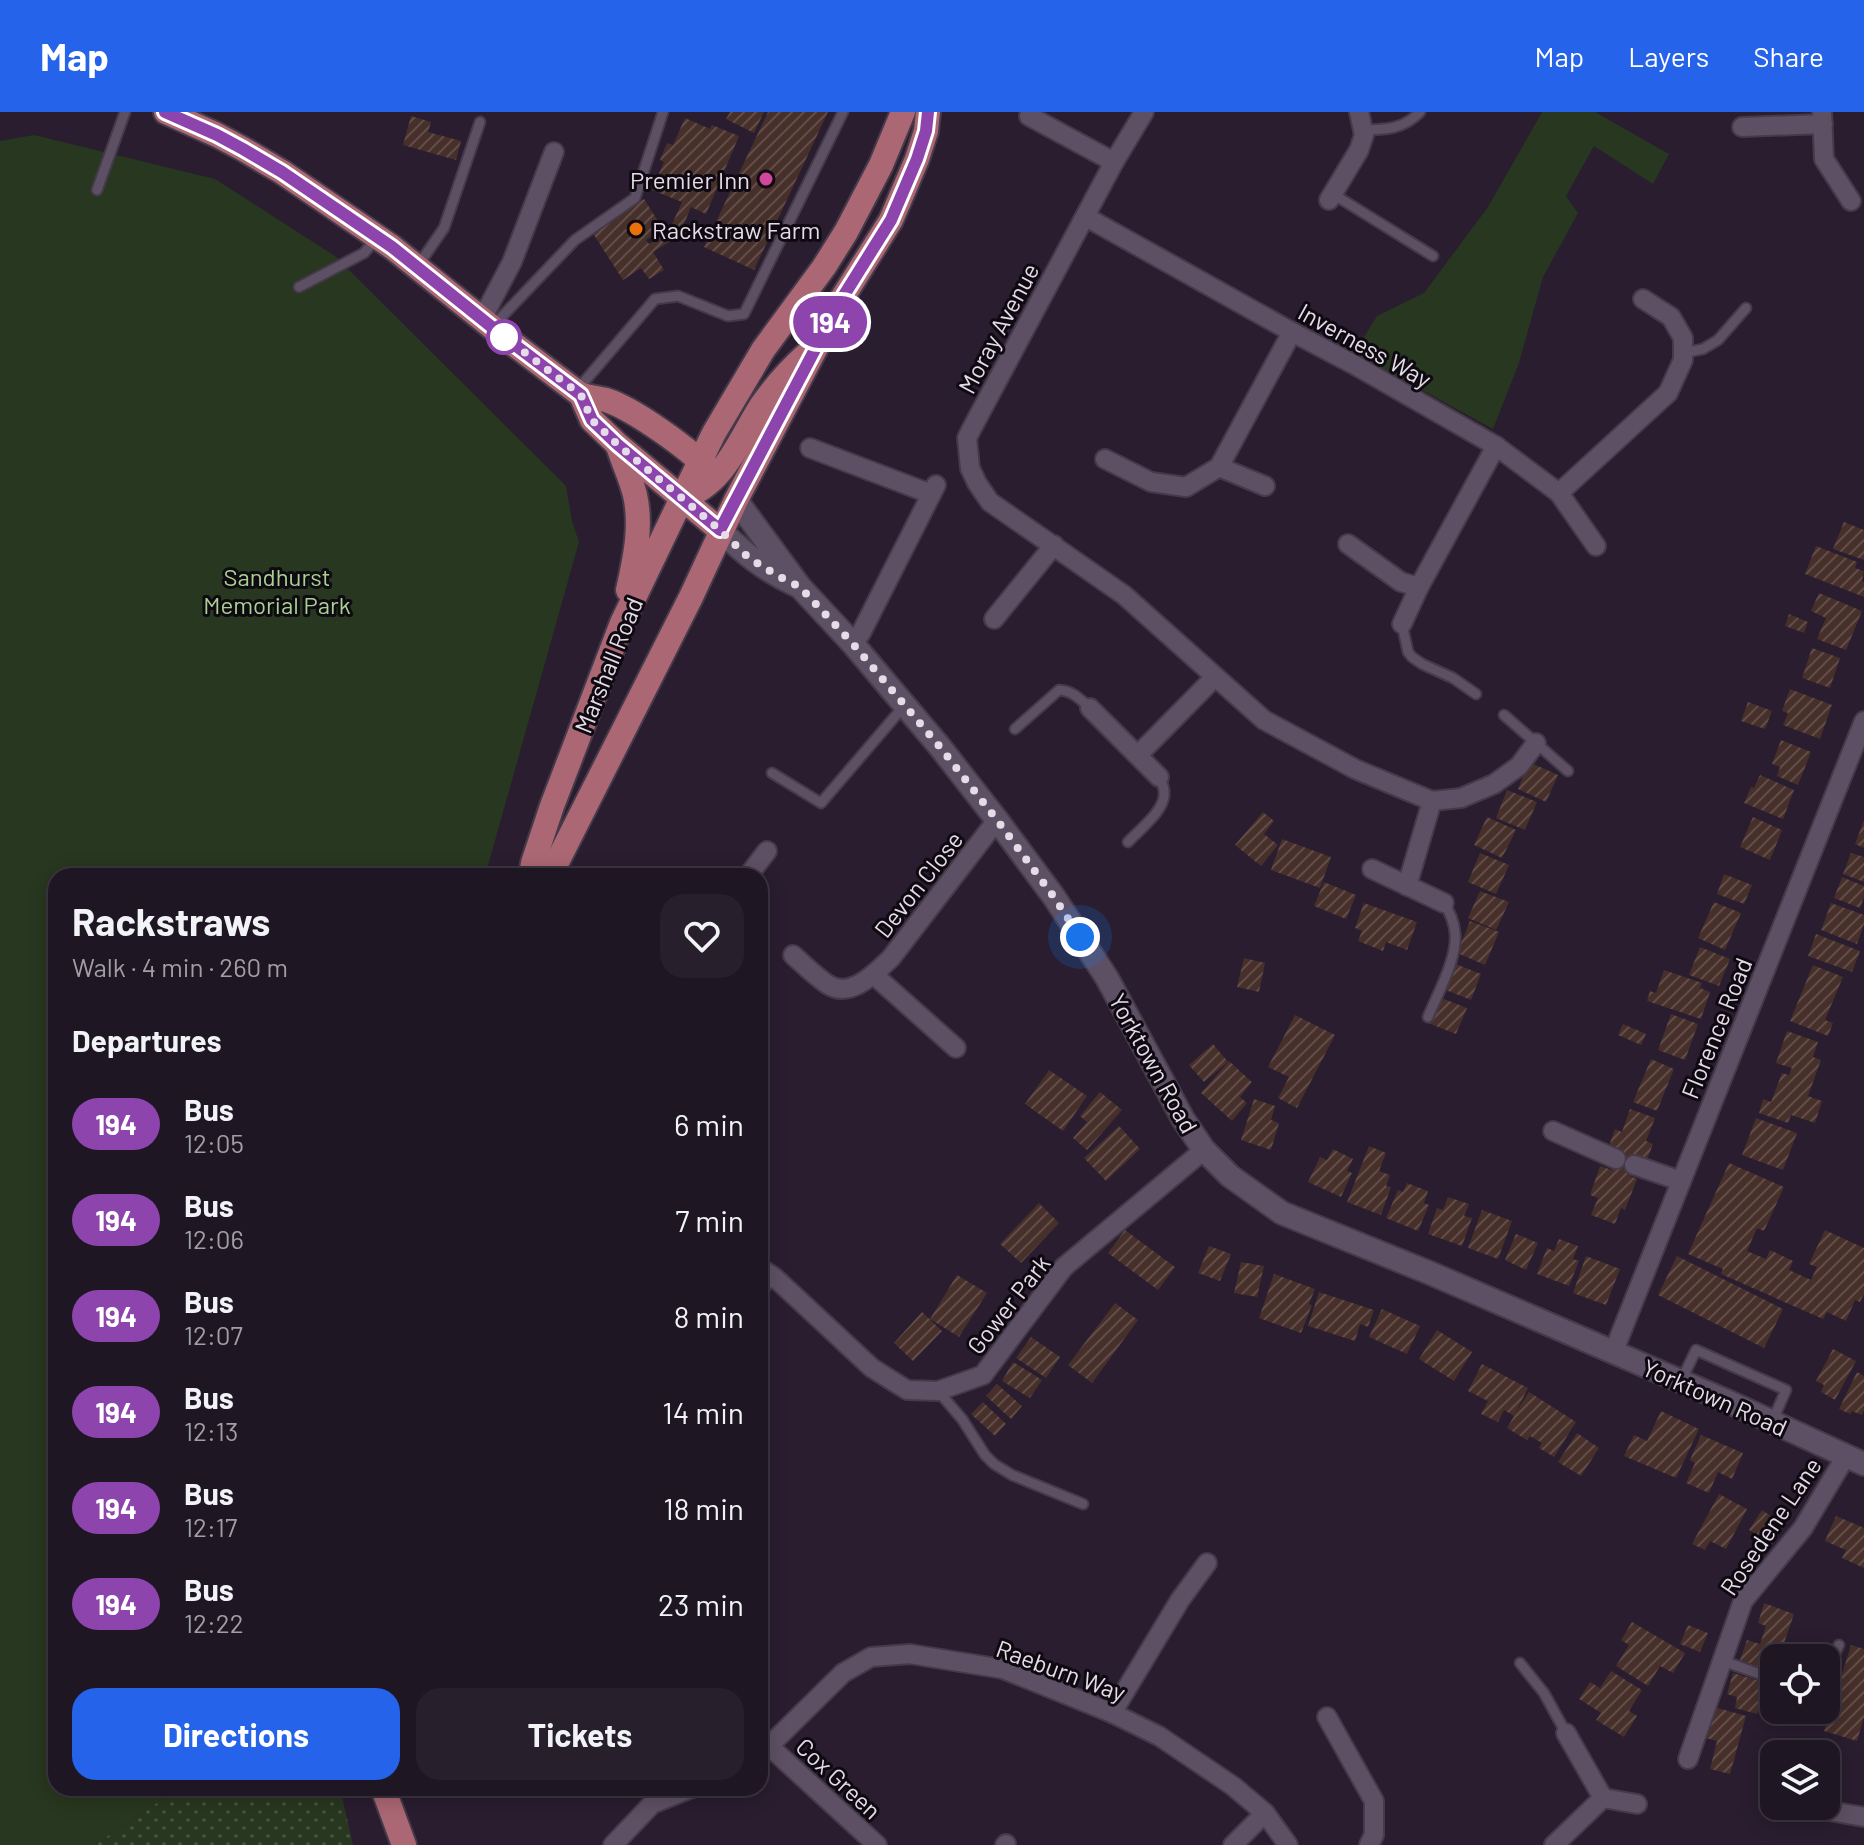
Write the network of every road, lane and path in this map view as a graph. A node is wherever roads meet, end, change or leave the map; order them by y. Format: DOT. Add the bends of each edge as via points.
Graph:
graph roads {
  1 [pos="125,112"];
  2 [pos="166,112"];
  3 [pos="663,112"];
  4 [pos="843,112"];
  5 [pos="903,112"];
  6 [pos="928,112"];
  7 [pos="1144,112"];
  8 [pos="1420,112"];
  9 [pos="1029,116"];
  10 [pos="1822,118"];
  11 [pos="1361,121"];
  12 [pos="480,122"];
  13 [pos="1742,127"];
  14 [pos="554,152"];
  15 [pos="1114,162"];
  16 [pos="97,190"];
  17 [pos="1331,197"];
  18 [pos="1851,201"];
  19 [pos="1086,217"];
  20 [pos="378,237"];
  21 [pos="1433,256"];
  22 [pos="417,267"];
  23 [pos="299,287"];
  24 [pos="1643,299"];
  25 [pos="1746,308"];
  26 [pos="487,323"];
  27 [pos="1292,332"];
  28 [pos="818,344"];
  29 [pos="1683,353"];
  30 [pos="578,393"];
  31 [pos="617,444"];
  32 [pos="1496,446"];
  33 [pos="810,448"];
  34 [pos="1105,459"];
  35 [pos="1219,467"];
  36 [pos="708,469"];
  37 [pos="1265,486"];
  38 [pos="1559,493"];
  39 [pos="682,498"];
  40 [pos="736,500"];
  41 [pos="720,530"];
  42 [pos="1348,544"];
  43 [pos="1054,545"];
  44 [pos="1596,546"];
  45 [pos="800,587"];
  46 [pos="1419,587"];
  47 [pos="994,619"];
  48 [pos="622,623"];
  49 [pos="1402,624"];
  50 [pos="853,644"];
  51 [pos="1215,677"];
  52 [pos="1476,694"];
  53 [pos="905,706"];
  54 [pos="1090,708"];
  55 [pos="1504,715"];
  56 [pos="1864,721"];
  57 [pos="1015,729"];
  58 [pos="1536,743"];
  59 [pos="1138,755"];
  60 [pos="1568,771"];
  61 [pos="772,773"];
  62 [pos="1159,777"];
  63 [pos="1432,801"];
  64 [pos="997,820"];
  65 [pos="1128,842"];
  66 [pos="767,851"];
  67 [pos="532,868"];
  68 [pos="553,868"];
  69 [pos="754,868"];
  70 [pos="1372,869"];
  71 [pos="1407,886"];
  72 [pos="1444,903"];
  73 [pos="793,955"];
  74 [pos="874,975"];
  75 [pos="1428,1017"];
  76 [pos="956,1048"];
  77 [pos="1553,1131"];
  78 [pos="1204,1150"];
  79 [pos="1681,1181"];
  80 [pos="768,1274"];
  81 [pos="1613,1353"];
  82 [pos="1680,1381"];
  83 [pos="938,1391"];
  84 [pos="1772,1422"];
  85 [pos="1855,1460"];
  86 [pos="1083,1504"];
  87 [pos="1207,1563"];
  88 [pos="1723,1661"];
  89 [pos="1520,1663"];
  90 [pos="1760,1674"];
  91 [pos="1112,1713"];
  92 [pos="1327,1717"];
  93 [pos="1566,1733"];
  94 [pos="768,1745"];
  95 [pos="768,1752"];
  96 [pos="1688,1759"];
  97 [pos="386,1796"];
  98 [pos="672,1796"];
  99 [pos="1603,1798"];
  100 [pos="1637,1804"];
  101 [pos="1265,1813"];
  102 [pos="1840,1813"];
  103 [pos="1864,1817"];
  104 [pos="404,1845"];
  105 [pos="613,1845"];
  106 [pos="877,1845"];
  107 [pos="1233,1845"];
  108 [pos="1288,1845"];
  109 [pos="1369,1845"];
  110 [pos="1554,1845"];
  1 -- 16 [label="lane"];
  2 -- 20 [label="main road, Yorktown Road" via="243,149"];
  3 -- 26 [label="lane" via="635,198 575,240"];
  4 -- 30 [label="lane" via="744,314 728,316 678,296 655,299"];
  5 -- 36 [label="main road" via="846,232 738,391"];
  6 -- 28 [label="main road, Marshall Road" via="917,159 891,220"];
  7 -- 15 [label="street, Moray Avenue"];
  8 -- 11 [label="lane" via="1390,129"];
  9 -- 15 [label="street"];
  10 -- 13 [label="street"];
  10 -- 18 [label="street" via="1824,159"];
  11 -- 17 [label="street" via="1359,150"];
  12 -- 22 [label="lane" via="444,228"];
  14 -- 26 [label="street"];
  15 -- 19 [label="street, Moray Avenue"];
  17 -- 21 [label="lane"];
  19 -- 27 [label="street, Inverness Way"];
  19 -- 43 [label="street, Moray Avenue" via="967,438 970,468 990,502"];
  20 -- 22 [label="main road, Yorktown Road"];
  20 -- 23 [label="lane" via="364,253"];
  22 -- 26 [label="main road, Yorktown Road"];
  24 -- 29 [label="street" via="1671,317 1683,338"];
  25 -- 29 [label="lane" via="1718,340"];
  26 -- 30 [label="main road, Yorktown Road"];
  27 -- 32 [label="street, Inverness Way"];
  27 -- 35 [label="street"];
  28 -- 36 [label="main road" via="784,375 725,467"];
  28 -- 40 [label="main road, Marshall Road"];
  29 -- 38 [label="street" via="1668,393"];
  30 -- 31 [label="main road, Yorktown Road" via="592,420"];
  30 -- 36 [label="main road, Yorktown Road" via="627,409"];
  31 -- 39 [label="main road, Yorktown Road"];
  31 -- 48 [label="main road" via="635,496 638,524"];
  32 -- 38 [label="street, Inverness Way"];
  32 -- 46 [label="street"];
  33 -- 50 [label="street" via="933,490"];
  34 -- 35 [label="street" via="1151,482 1186,487"];
  35 -- 37 [label="street"];
  36 -- 39 [label="main road, Marshall Road"];
  36 -- 40 [label="main road, Yorktown Road"];
  38 -- 44 [label="street, Inverness Way"];
  39 -- 41 [label="main road, Yorktown Road"];
  39 -- 48 [label="main road, Marshall Road"];
  40 -- 41 [label="main road, Marshall Road"];
  40 -- 45 [label="street, Yorktown Road"];
  41 -- 45 [label="street, Yorktown Road" via="749,558"];
  41 -- 68 [label="main road, Marshall Road"];
  42 -- 46 [label="street" via="1401,582"];
  43 -- 47 [label="street"];
  43 -- 51 [label="street, Moray Avenue" via="1124,595"];
  45 -- 50 [label="street, Yorktown Road"];
  46 -- 49 [label="street"];
  48 -- 67 [label="main road, Marshall Road"];
  49 -- 52 [label="lane" via="1412,657"];
  50 -- 53 [label="street, Yorktown Road"];
  51 -- 59 [label="street"];
  51 -- 63 [label="street, Moray Avenue" via="1264,720 1355,769"];
  53 -- 61 [label="lane" via="821,803"];
  53 -- 64 [label="street, Yorktown Road"];
  54 -- 57 [label="lane" via="1076,695 1059,690"];
  54 -- 59 [label="street"];
  55 -- 58 [label="lane"];
  56 -- 79 [label="street, Florence Road"];
  58 -- 60 [label="lane"];
  58 -- 63 [label="street" via="1519,766 1494,784 1461,798"];
  59 -- 62 [label="street"];
  62 -- 65 [label="lane" via="1164,799"];
  63 -- 71 [label="street"];
  64 -- 74 [label="street, Devon Close"];
  64 -- 78 [label="street, Yorktown Road" via="1107,978"];
  66 -- 69 [label="street"];
  70 -- 71 [label="street"];
  71 -- 72 [label="street"];
  72 -- 75 [label="lane" via="1456,935"];
  73 -- 74 [label="street, Devon Close" via="829,987 846,990"];
  74 -- 76 [label="street, Devon Close"];
  77 -- 79 [label="street"];
  78 -- 81 [label="street, Yorktown Road" via="1282,1213"];
  78 -- 83 [label="street, Gower Park" via="1064,1267 983,1375"];
  79 -- 81 [label="street, Florence Road"];
  80 -- 83 [label="street, Gower Park" via="872,1368 907,1390"];
  81 -- 82 [label="street, Yorktown Road"];
  82 -- 84 [label="street, Yorktown Road"];
  82 -- 84 [label="lane" via="1696,1350 1786,1390"];
  83 -- 86 [label="lane" via="994,1464"];
  84 -- 85 [label="street, Yorktown Road"];
  85 -- 88 [label="street, Rosedene Lane" via="1743,1601"];
  87 -- 91 [label="street"];
  88 -- 90 [label="lane"];
  88 -- 96 [label="street, Rosedene Lane"];
  89 -- 93 [label="lane"];
  91 -- 94 [label="street, Raeburn Way" via="1003,1669 910,1654 871,1657 843,1673"];
  91 -- 101 [label="street, Raeburn Way" via="1159,1736"];
  92 -- 109 [label="street" via="1374,1801"];
  93 -- 99 [label="street"];
  95 -- 106 [label="street, Cox Green"];
  97 -- 104 [label="main road"];
  98 -- 105 [label="street" via="652,1804"];
  99 -- 100 [label="street"];
  99 -- 110 [label="street"];
  101 -- 107 [label="street"];
  101 -- 108 [label="street, Raeburn Way"];
  102 -- 103 [label="street"];
}
